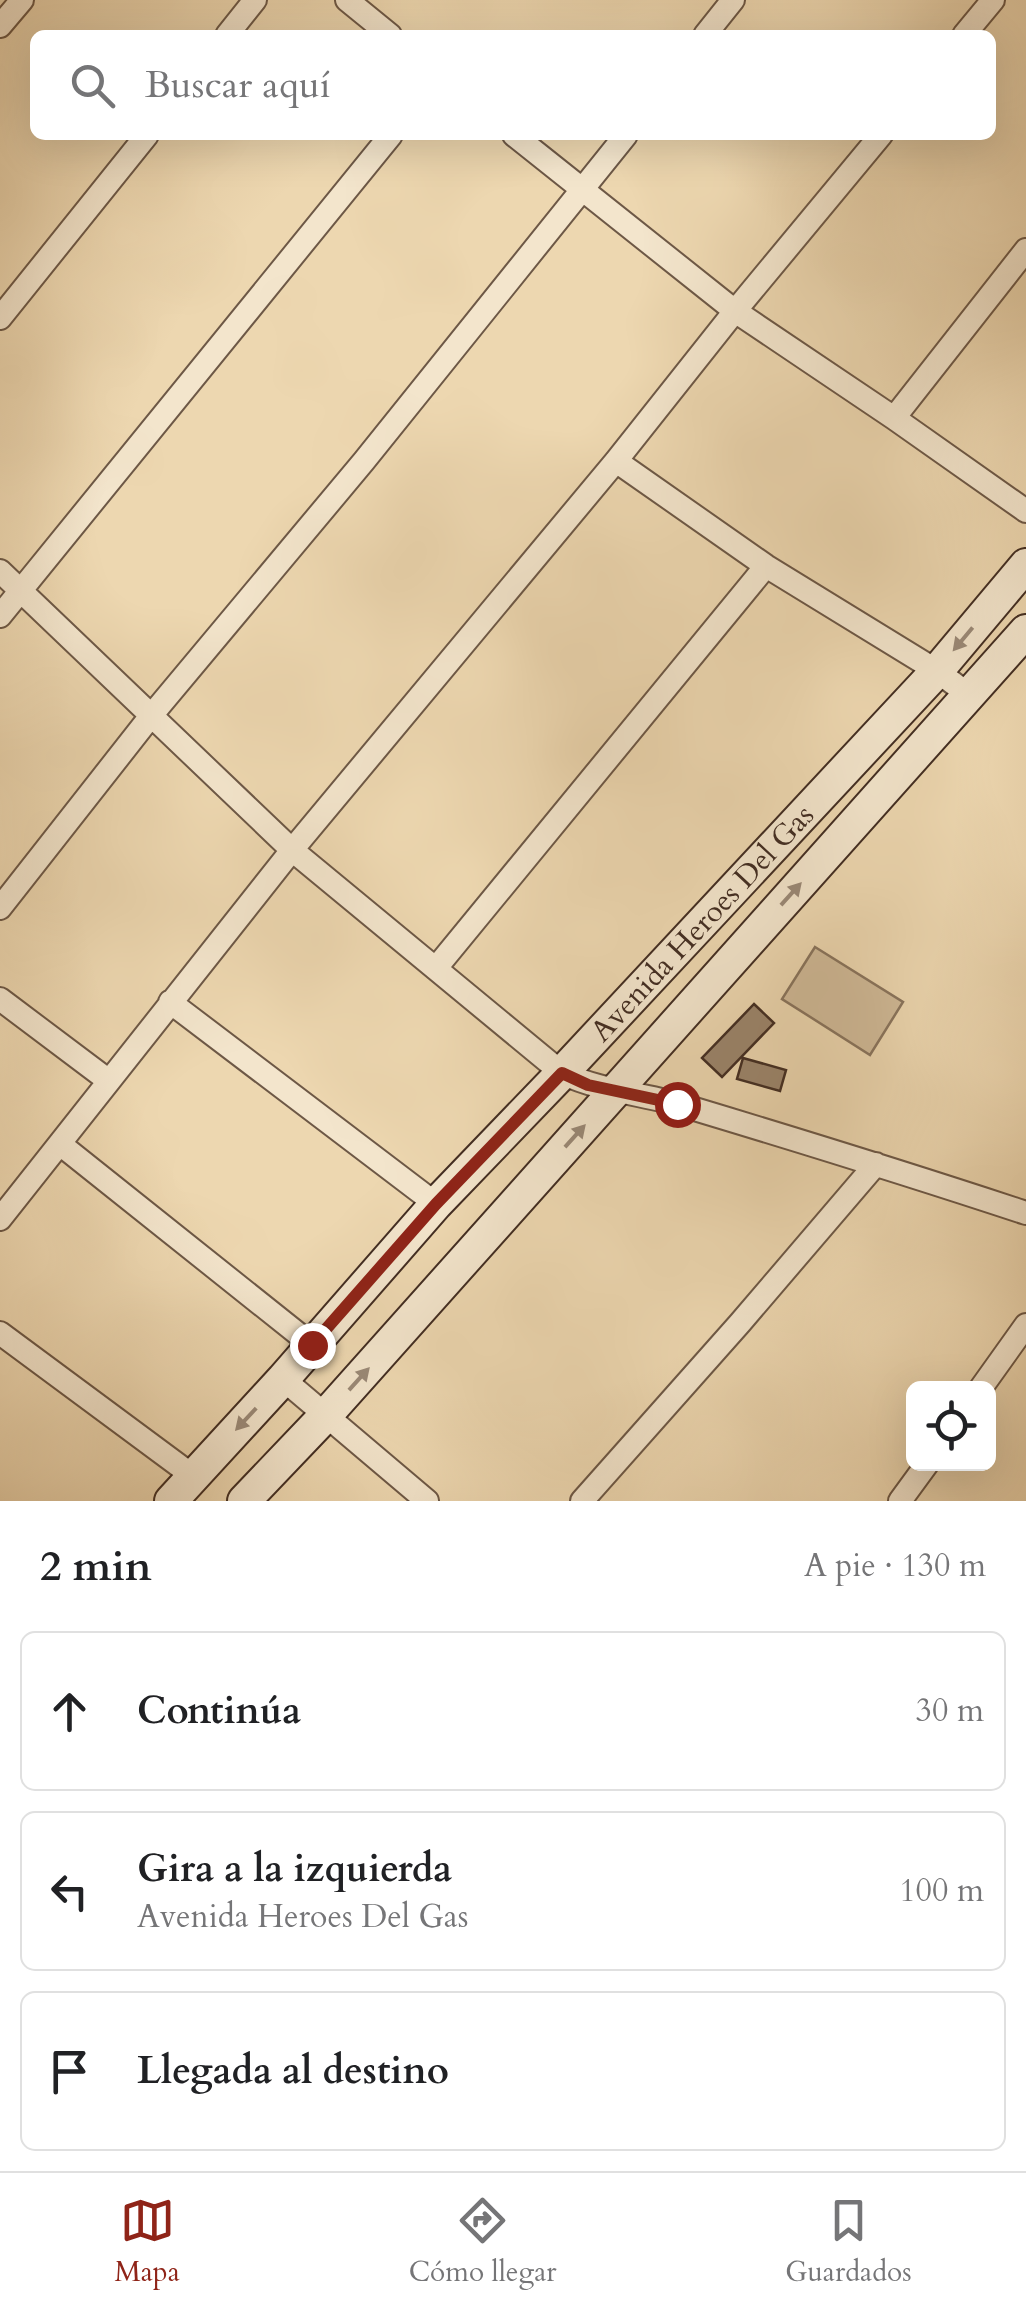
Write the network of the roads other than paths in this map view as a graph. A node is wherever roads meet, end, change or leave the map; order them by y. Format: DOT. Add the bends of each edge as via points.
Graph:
graph roads {
  1 [pos="22,0"];
  2 [pos="256,0"];
  3 [pos="348,0"];
  4 [pos="733,0"];
  5 [pos="993,0"];
  6 [pos="0,26"];
  7 [pos="231,30"];
  8 [pos="384,30"];
  9 [pos="709,30"];
  10 [pos="968,30"];
  11 [pos="143,140"];
  12 [pos="387,140"];
  13 [pos="520,140"];
  14 [pos="622,140"];
  15 [pos="877,140"];
  16 [pos="583,190"];
  17 [pos="1026,250"];
  18 [pos="735,311"];
  19 [pos="0,318"];
  20 [pos="894,418"];
  21 [pos="616,462"];
  22 [pos="1026,511"];
  23 [pos="1026,565"];
  24 [pos="766,566"];
  25 [pos="0,571"];
  26 [pos="21,590"];
  27 [pos="0,616"];
  28 [pos="1026,630"];
  29 [pos="936,671"];
  30 [pos="968,696"];
  31 [pos="150,717"];
  32 [pos="292,850"];
  33 [pos="0,908"];
  34 [pos="436,968"];
  35 [pos="0,999"];
  36 [pos="170,1002"];
  37 [pos="562,1073"];
  38 [pos="109,1080"];
  39 [pos="615,1091"];
  40 [pos="60,1144"];
  41 [pos="876,1164"];
  42 [pos="436,1204"];
  43 [pos="1026,1213"];
  44 [pos="0,1219"];
  45 [pos="1026,1325"];
  46 [pos="0,1333"];
  47 [pos="312,1345"];
  48 [pos="283,1379"];
  49 [pos="985,1381"];
  50 [pos="326,1415"];
  51 [pos="922,1471"];
  52 [pos="182,1489"];
  53 [pos="244,1501"];
  54 [pos="427,1501"];
  55 [pos="582,1501"];
  56 [pos="900,1501"];
  1 -- 6 [label="street"];
  2 -- 7 [label="street"];
  3 -- 8 [label="street"];
  4 -- 9 [label="street"];
  5 -- 10 [label="street"];
  11 -- 19 [label="street"];
  12 -- 26 [label="street"];
  13 -- 16 [label="street"];
  14 -- 16 [label="street"];
  15 -- 18 [label="street"];
  16 -- 18 [label="street"];
  16 -- 31 [label="street"];
  17 -- 20 [label="street"];
  18 -- 20 [label="street"];
  18 -- 21 [label="street"];
  20 -- 22 [label="street"];
  21 -- 24 [label="street"];
  21 -- 32 [label="street"];
  23 -- 29 [label="street, Avenida Heroes Del Gas, one-way"];
  24 -- 29 [label="street"];
  24 -- 34 [label="street"];
  25 -- 26 [label="street"];
  26 -- 27 [label="street"];
  26 -- 31 [label="street"];
  28 -- 30 [label="street, Avenida Heroes Del Gas"];
  29 -- 30 [label="street"];
  29 -- 37 [label="street, Avenida Heroes Del Gas"];
  39 -- 30 [label="street, Avenida Heroes Del Gas, one-way"];
  31 -- 32 [label="street"];
  31 -- 33 [label="street"];
  32 -- 34 [label="street"];
  32 -- 36 [label="street"];
  34 -- 37 [label="street"];
  35 -- 38 [label="street"];
  36 -- 38 [label="street"];
  36 -- 42 [label="street"];
  37 -- 39 [label="street"];
  37 -- 42 [label="street, Avenida Heroes Del Gas"];
  38 -- 40 [label="street"];
  39 -- 41 [label="street"];
  50 -- 39 [label="street, Avenida Heroes Del Gas, one-way"];
  40 -- 44 [label="street"];
  40 -- 47 [label="street"];
  41 -- 43 [label="street"];
  41 -- 55 [label="street"];
  42 -- 47 [label="street, Avenida Heroes Del Gas"];
  45 -- 49 [label="street"];
  46 -- 52 [label="street"];
  47 -- 48 [label="street, Avenida Heroes Del Gas"];
  48 -- 50 [label="street"];
  48 -- 52 [label="street, Avenida Heroes Del Gas, one-way"];
  50 -- 53 [label="street, Avenida Heroes Del Gas"];
  50 -- 54 [label="street"];
  51 -- 56 [label="street"];
}
